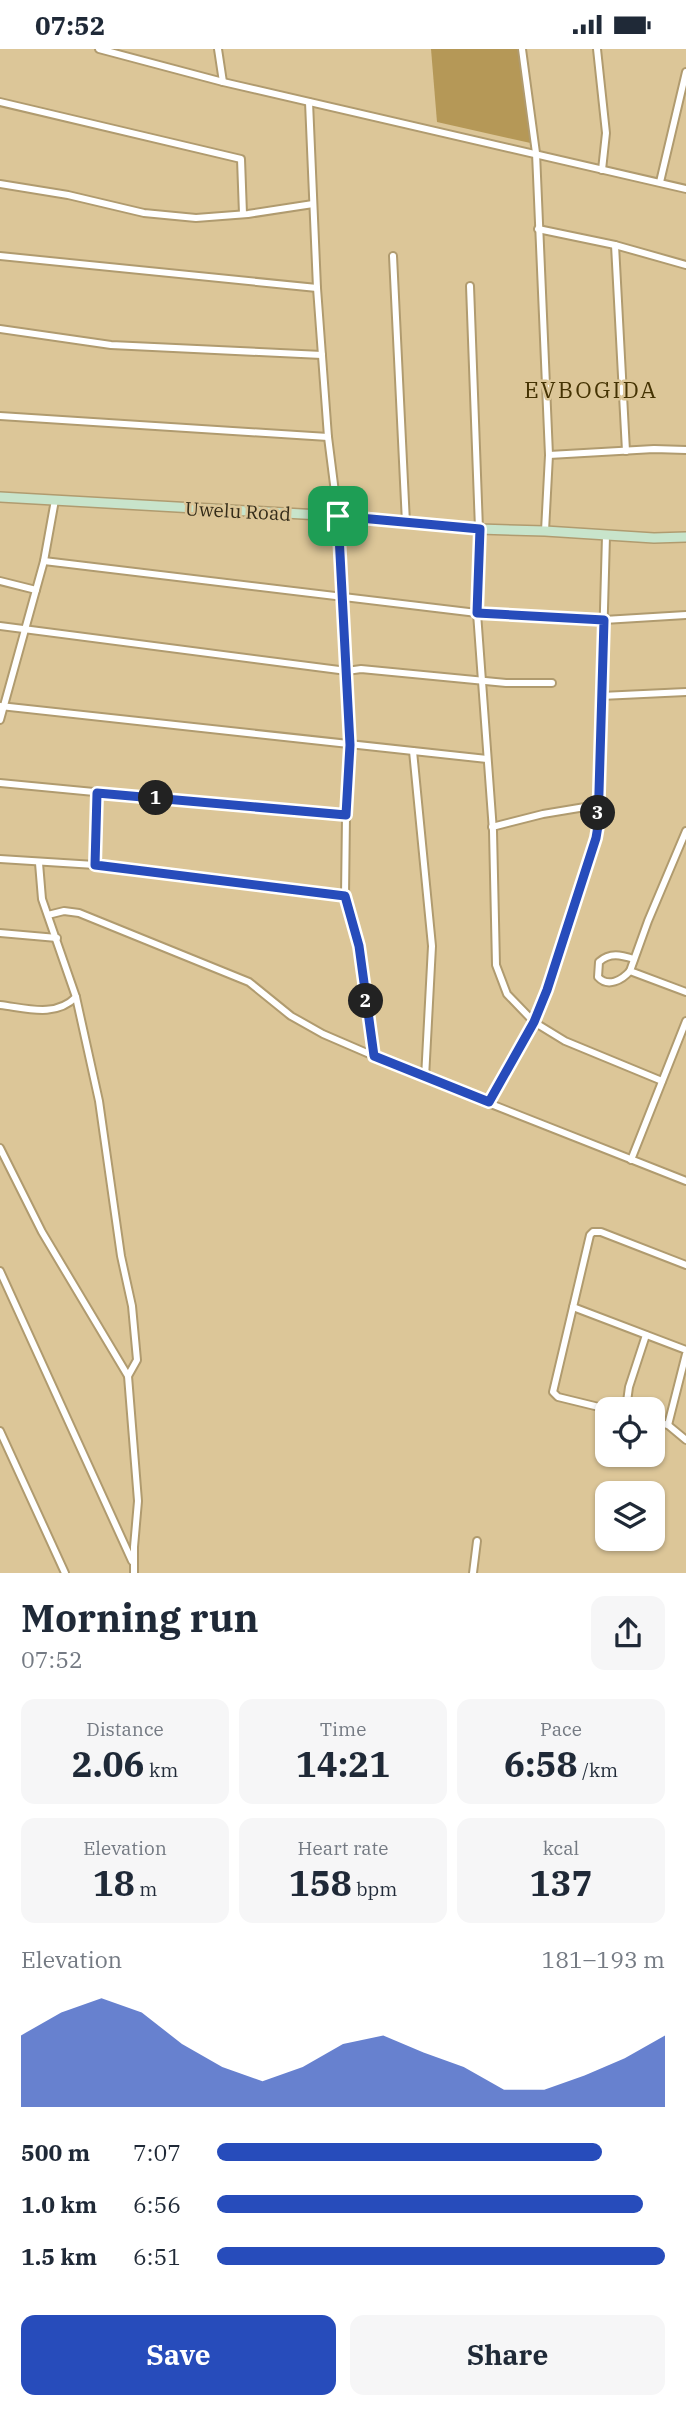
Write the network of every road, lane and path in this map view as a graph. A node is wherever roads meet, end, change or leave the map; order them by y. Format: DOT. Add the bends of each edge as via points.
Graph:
graph roads {
  1 [pos="99,49"];
  2 [pos="218,49"];
  3 [pos="522,49"];
  4 [pos="597,49"];
  5 [pos="686,72"];
  6 [pos="223,82"];
  7 [pos="0,102"];
  8 [pos="310,102"];
  9 [pos="536,153"];
  10 [pos="602,170"];
  11 [pos="660,182"];
  12 [pos="0,184"];
  13 [pos="686,189"];
  14 [pos="313,204"];
  15 [pos="243,214"];
  16 [pos="538,229"];
  17 [pos="615,244"];
  18 [pos="0,256"];
  19 [pos="393,256"];
  20 [pos="686,265"];
  21 [pos="470,286"];
  22 [pos="317,288"];
  23 [pos="0,329"];
  24 [pos="322,355"];
  25 [pos="0,416"];
  26 [pos="328,437"];
  27 [pos="686,450"];
  28 [pos="626,451"];
  29 [pos="549,455"];
  30 [pos="0,497"];
  31 [pos="55,500"];
  32 [pos="338,516"];
  33 [pos="406,523"];
  34 [pos="480,529"];
  35 [pos="545,531"];
  36 [pos="606,536"];
  37 [pos="686,537"];
  38 [pos="44,561"];
  39 [pos="0,581"];
  40 [pos="36,590"];
  41 [pos="343,596"];
  42 [pos="477,613"];
  43 [pos="686,615"];
  44 [pos="604,620"];
  45 [pos="0,626"];
  46 [pos="25,631"];
  47 [pos="347,671"];
  48 [pos="481,681"];
  49 [pos="552,684"];
  50 [pos="686,692"];
  51 [pos="601,696"];
  52 [pos="2,706"];
  53 [pos="0,720"];
  54 [pos="350,745"];
  55 [pos="412,751"];
  56 [pos="487,759"];
  57 [pos="0,783"];
  58 [pos="97,793"];
  59 [pos="597,805"];
  60 [pos="346,815"];
  61 [pos="492,827"];
  62 [pos="686,831"];
  63 [pos="0,859"];
  64 [pos="39,863"];
  65 [pos="95,865"];
  66 [pos="345,896"];
  67 [pos="48,915"];
  68 [pos="0,933"];
  69 [pos="57,938"];
  70 [pos="634,959"];
  71 [pos="630,971"];
  72 [pos="686,992"];
  73 [pos="76,997"];
  74 [pos="0,1005"];
  75 [pos="686,1020"];
  76 [pos="534,1022"];
  77 [pos="374,1056"];
  78 [pos="425,1078"];
  79 [pos="662,1081"];
  80 [pos="489,1102"];
  81 [pos="1,1152"];
  82 [pos="631,1160"];
  83 [pos="686,1181"];
  84 [pos="686,1265"];
  85 [pos="0,1271"];
  86 [pos="573,1307"];
  87 [pos="646,1335"];
  88 [pos="686,1352"];
  89 [pos="128,1376"];
  90 [pos="628,1397"];
  91 [pos="595,1406"];
  92 [pos="665,1424"];
  93 [pos="668,1425"];
  94 [pos="0,1431"];
  95 [pos="686,1440"];
  96 [pos="477,1541"];
  97 [pos="133,1563"];
  98 [pos="65,1573"];
  99 [pos="134,1573"];
  100 [pos="473,1573"];
  1 -- 6 [label="street"];
  2 -- 6 [label="street"];
  3 -- 9 [label="street"];
  4 -- 10 [label="street" via="606,133"];
  5 -- 11 [label="street"];
  6 -- 8 [label="street"];
  7 -- 15 [label="street" via="242,159"];
  8 -- 9 [label="street"];
  8 -- 14 [label="street"];
  9 -- 10 [label="street"];
  9 -- 16 [label="street"];
  10 -- 11 [label="street"];
  11 -- 13 [label="street"];
  12 -- 15 [label="street" via="144,213 196,218"];
  14 -- 15 [label="street"];
  14 -- 22 [label="street"];
  16 -- 17 [label="street"];
  16 -- 29 [label="street"];
  17 -- 20 [label="street"];
  17 -- 28 [label="street"];
  18 -- 22 [label="street"];
  19 -- 33 [label="street"];
  21 -- 34 [label="street"];
  22 -- 24 [label="street"];
  23 -- 24 [label="street" via="111,345"];
  24 -- 26 [label="street"];
  25 -- 26 [label="street"];
  26 -- 32 [label="street"];
  27 -- 28 [label="street"];
  28 -- 29 [label="street"];
  29 -- 35 [label="street"];
  30 -- 31 [label="street, Uwelu Road"];
  31 -- 32 [label="street, Uwelu Road"];
  31 -- 38 [label="street"];
  32 -- 33 [label="street, Uwelu Road"];
  32 -- 41 [label="street"];
  33 -- 34 [label="street, Uwelu Road"];
  34 -- 35 [label="street, Uwelu Road"];
  34 -- 42 [label="street"];
  35 -- 36 [label="street, Uwelu Road"];
  36 -- 37 [label="street, Uwelu Road"];
  36 -- 44 [label="street"];
  38 -- 40 [label="street"];
  38 -- 41 [label="street"];
  39 -- 40 [label="street"];
  40 -- 46 [label="street"];
  41 -- 42 [label="street"];
  41 -- 47 [label="street"];
  42 -- 44 [label="street"];
  42 -- 48 [label="street"];
  43 -- 44 [label="street"];
  44 -- 51 [label="street"];
  45 -- 46 [label="street"];
  46 -- 47 [label="street"];
  46 -- 52 [label="street"];
  47 -- 48 [label="street"];
  47 -- 54 [label="street"];
  48 -- 49 [label="street"];
  48 -- 56 [label="street"];
  50 -- 51 [label="street"];
  51 -- 59 [label="street"];
  52 -- 53 [label="street"];
  52 -- 54 [label="street"];
  54 -- 55 [label="street"];
  54 -- 60 [label="street"];
  55 -- 56 [label="street"];
  55 -- 78 [label="street" via="432,946"];
  56 -- 61 [label="street"];
  57 -- 58 [label="street"];
  58 -- 60 [label="street"];
  58 -- 65 [label="street"];
  59 -- 61 [label="street"];
  59 -- 76 [label="street" via="596,838"];
  60 -- 66 [label="street"];
  61 -- 76 [label="street" via="496,965 507,994"];
  62 -- 70 [label="street"];
  63 -- 64 [label="street"];
  64 -- 65 [label="street"];
  64 -- 67 [label="street" via="41,899"];
  65 -- 66 [label="street"];
  66 -- 77 [label="street" via="359,946"];
  67 -- 69 [label="street"];
  67 -- 77 [label="street" via="79,913 249,982 291,1016"];
  68 -- 69 [label="street"];
  69 -- 73 [label="street"];
  70 -- 71 [label="street"];
  70 -- 71 [label="street" via="605,956 599,962 598,977 608,983"];
  71 -- 72 [label="street"];
  73 -- 74 [label="street" via="51,1010"];
  73 -- 89 [label="street" via="99,1101 132,1306 137,1360"];
  75 -- 79 [label="street"];
  76 -- 79 [label="street" via="565,1041"];
  76 -- 80 [label="street"];
  77 -- 78 [label="street"];
  78 -- 80 [label="street"];
  79 -- 82 [label="street"];
  80 -- 82 [label="street"];
  81 -- 89 [label="street" via="42,1232"];
  82 -- 83 [label="street"];
  84 -- 86 [label="street" via="601,1231 593,1233"];
  85 -- 97 [label="street"];
  86 -- 87 [label="street"];
  86 -- 91 [label="street" via="554,1394"];
  87 -- 88 [label="street"];
  87 -- 90 [label="street"];
  88 -- 93 [label="street"];
  89 -- 97 [label="street" via="138,1501"];
  92 -- 93 [label="street"];
  93 -- 95 [label="street"];
  94 -- 98 [label="street"];
  96 -- 100 [label="street"];
  97 -- 99 [label="street"];
}
